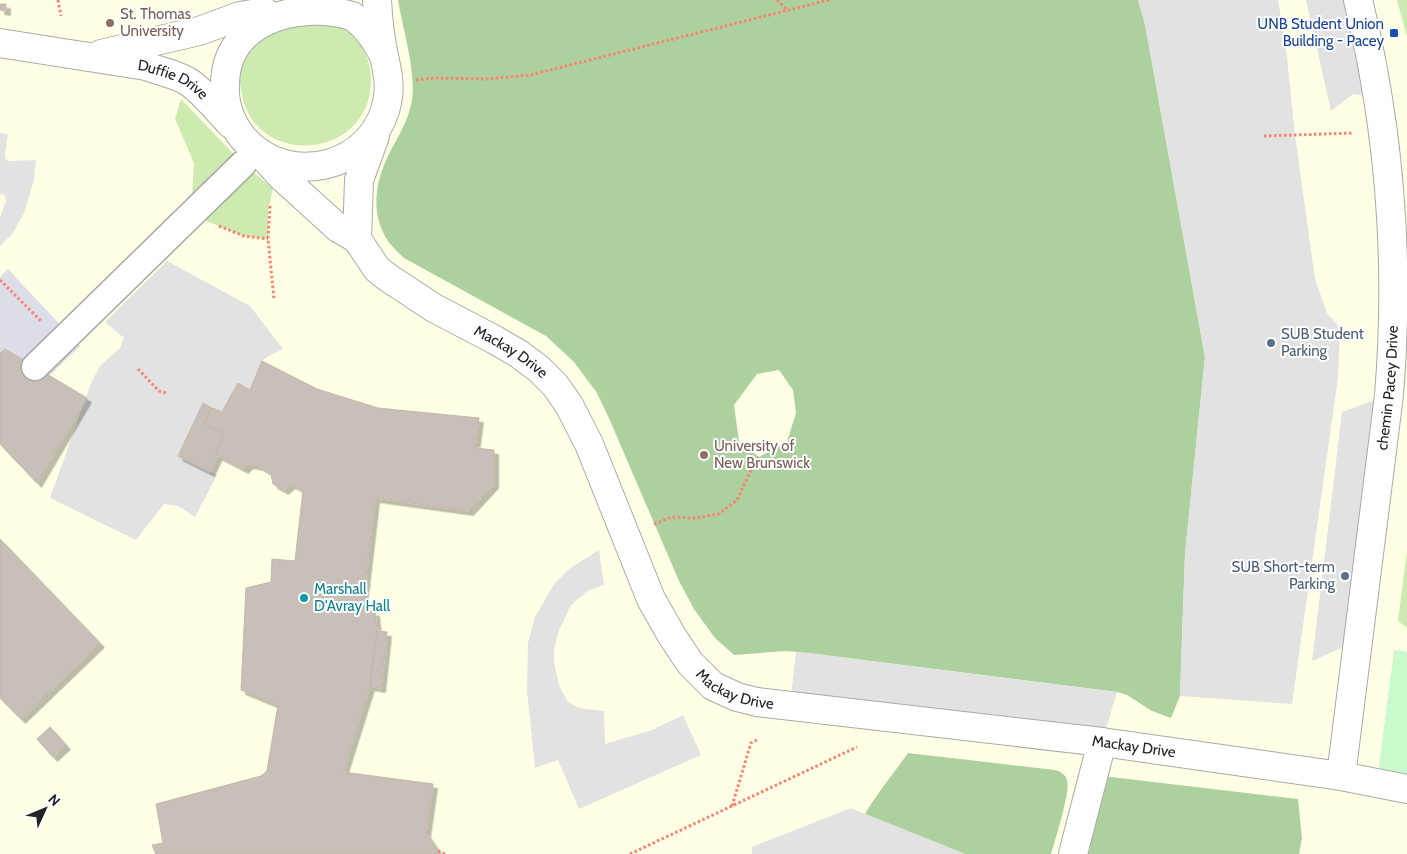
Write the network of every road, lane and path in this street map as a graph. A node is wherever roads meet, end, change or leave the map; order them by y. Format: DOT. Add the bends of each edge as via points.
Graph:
graph roads {
  1 [pos="58,0"];
  2 [pos="377,0"];
  3 [pos="777,0"];
  4 [pos="829,0"];
  5 [pos="1358,0"];
  6 [pos="280,6"];
  7 [pos="787,10"];
  8 [pos="61,16"];
  9 [pos="0,43"];
  10 [pos="90,56"];
  11 [pos="384,56"];
  12 [pos="413,81"];
  13 [pos="380,124"];
  14 [pos="239,133"];
  15 [pos="1355,133"];
  16 [pos="1264,136"];
  17 [pos="251,158"];
  18 [pos="270,204"];
  19 [pos="191,215"];
  20 [pos="268,239"];
  21 [pos="357,239"];
  22 [pos="0,280"];
  23 [pos="274,300"];
  24 [pos="62,342"];
  25 [pos="35,367"];
  26 [pos="138,369"];
  27 [pos="167,393"];
  28 [pos="759,457"];
  29 [pos="654,524"];
  30 [pos="759,739"];
  31 [pos="1102,742"];
  32 [pos="857,747"];
  33 [pos="1341,776"];
  34 [pos="1407,789"];
  35 [pos="731,806"];
  36 [pos="438,851"];
  37 [pos="445,854"];
  38 [pos="630,854"];
  39 [pos="1073,854"];
  1 -- 8 [label="path"];
  2 -- 11 [label="street"];
  3 -- 7 [label="path"];
  4 -- 7 [label="path"];
  5 -- 33 [label="street, chemin Pacey Drive" via="1383,132 1393,228 1393,329 1389,395"];
  6 -- 10 [label="street, Duffie Drive" via="199,31"];
  6 -- 11 [label="street" via="315,2 352,15 367,28"];
  6 -- 14 [label="street" via="251,23 233,47 228,61 224,76 227,106"];
  7 -- 12 [label="path" via="530,75 484,80 435,78"];
  9 -- 10 [label="street, Duffie Drive"];
  10 -- 14 [label="street, Duffie Drive" via="146,66 187,81"];
  11 -- 13 [label="street" via="389,84"];
  13 -- 17 [label="street" via="361,147 336,162 317,167 297,167"];
  13 -- 21 [label="street" via="359,180"];
  14 -- 17 [label="street" via="249,144"];
  15 -- 16 [label="path"];
  17 -- 19 [label="street"];
  17 -- 21 [label="street, Mackay Drive" via="282,177 338,228"];
  18 -- 20 [label="path"];
  19 -- 20 [label="path" via="244,236"];
  19 -- 24 [label="street"];
  20 -- 23 [label="path"];
  21 -- 31 [label="street, Mackay Drive" via="377,269 397,285 519,354 554,385 569,405 589,444 651,598 690,663 712,686 757,702"];
  22 -- 24 [label="path"];
  24 -- 25 [label="street"];
  26 -- 27 [label="path" via="159,391"];
  28 -- 29 [label="path" via="737,500 719,514 672,517"];
  30 -- 35 [label="path" via="751,743"];
  31 -- 33 [label="street, Mackay Drive"];
  31 -- 39 [label="street"];
  32 -- 35 [label="path"];
  33 -- 34 [label="street, Mackay Drive"];
  35 -- 38 [label="path"];
  36 -- 37 [label="path"];
}
